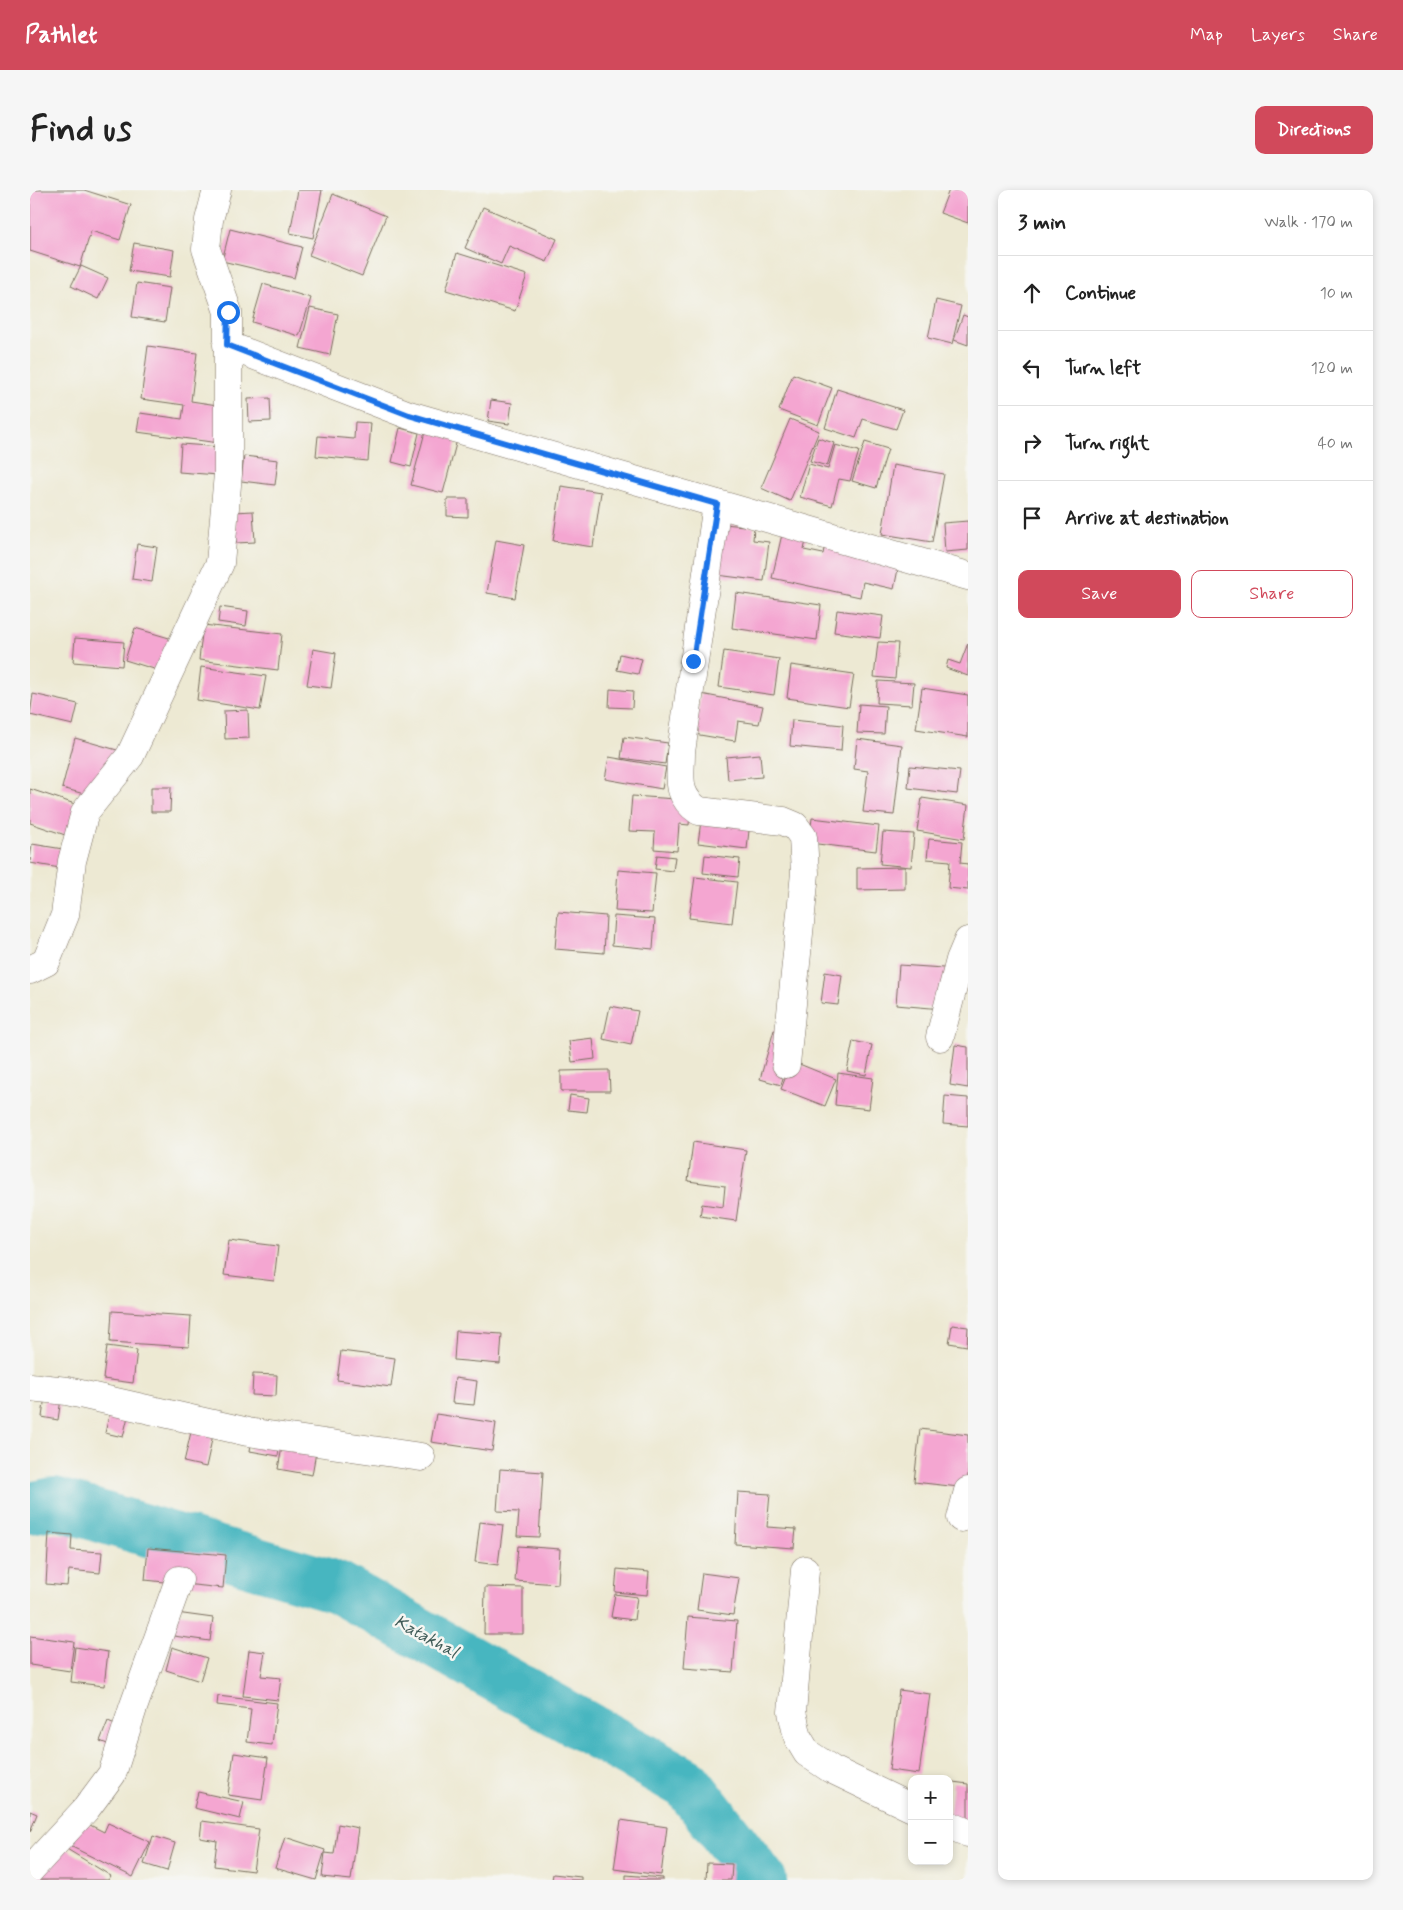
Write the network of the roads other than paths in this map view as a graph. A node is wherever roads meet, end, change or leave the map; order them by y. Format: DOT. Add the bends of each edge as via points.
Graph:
graph roads {
  1 [pos="217,190"];
  2 [pos="227,345"];
  3 [pos="717,504"];
  4 [pos="968,576"];
  5 [pos="968,941"];
  6 [pos="30,970"];
  7 [pos="940,1037"];
  8 [pos="786,1064"];
  9 [pos="30,1387"];
  10 [pos="421,1457"];
  11 [pos="968,1491"];
  12 [pos="962,1518"];
  13 [pos="804,1570"];
  14 [pos="180,1580"];
  15 [pos="908,1806"];
  16 [pos="953,1827"];
  17 [pos="968,1833"];
  18 [pos="30,1870"];
  1 -- 2 [label="street" via="206,249 228,312"];
  2 -- 3 [label="street" via="409,415"];
  2 -- 6 [label="street" via="228,474 220,563 130,756 86,812 72,861 65,915 46,962"];
  3 -- 4 [label="street"];
  3 -- 8 [label="street" via="681,752 681,789 688,803 699,811 782,821 795,826 803,837 805,873"];
  5 -- 7 [label="street"];
  9 -- 10 [label="street" via="67,1391 248,1432"];
  11 -- 12 [label="street"];
  13 -- 15 [label="street" via="792,1712 798,1738 807,1753 831,1769"];
  14 -- 18 [label="street" via="112,1774 86,1809"];
  16 -- 17 [label="street"];
}
